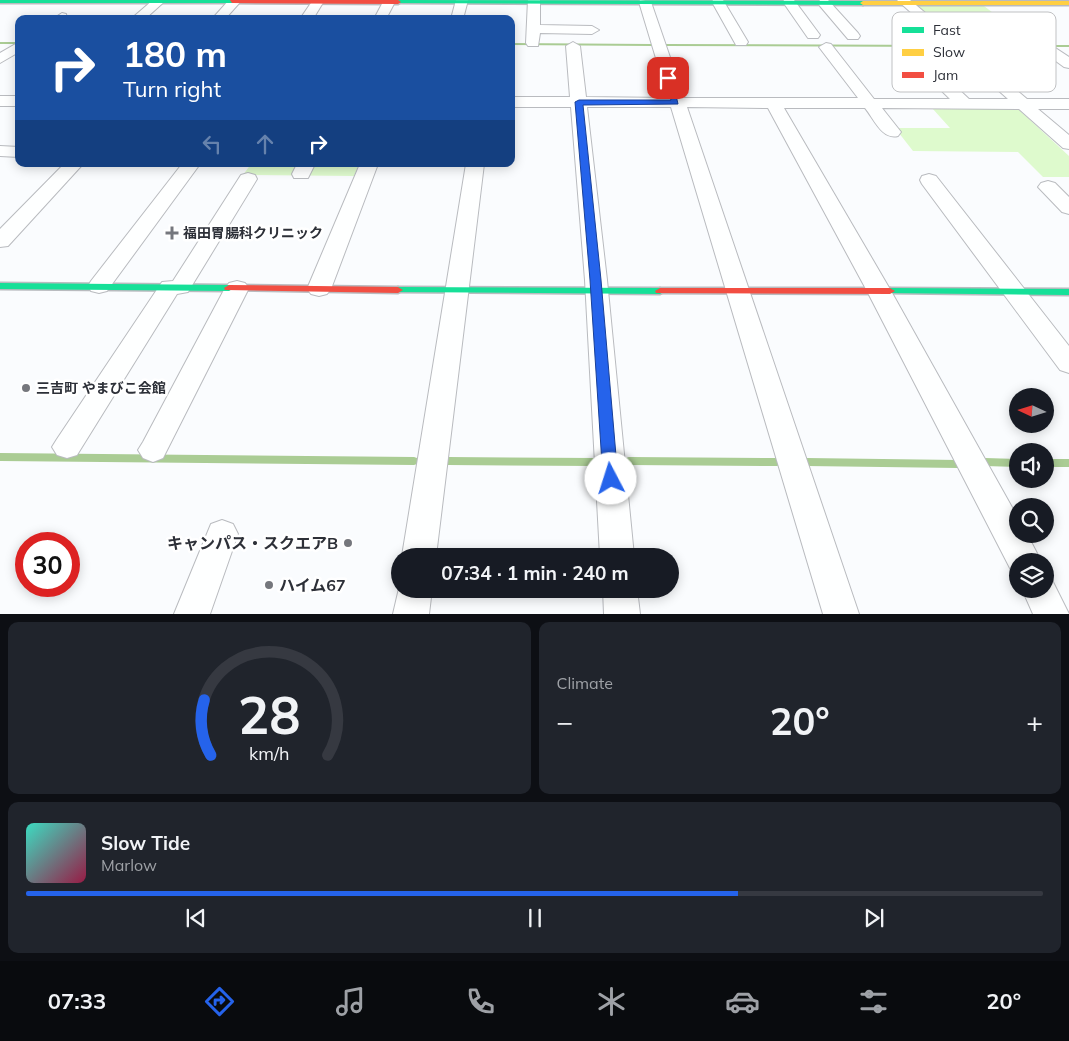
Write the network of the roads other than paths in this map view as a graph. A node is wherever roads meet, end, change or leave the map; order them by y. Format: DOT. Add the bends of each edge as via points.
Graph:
graph roads {
  1 [pos="52,0"];
  2 [pos="123,0"];
  3 [pos="188,0"];
  4 [pos="0,1"];
  5 [pos="159,1"];
  6 [pos="236,1"];
  7 [pos="316,1"];
  8 [pos="389,1"];
  9 [pos="462,1"];
  10 [pos="534,1"];
  11 [pos="608,1"];
  12 [pos="681,1"];
  13 [pos="753,1"];
  14 [pos="905,1"];
  15 [pos="947,1"];
  16 [pos="645,2"];
  17 [pos="718,2"];
  18 [pos="789,2"];
  19 [pos="825,2"];
  20 [pos="1060,4"];
  21 [pos="917,12"];
  22 [pos="142,15"];
  23 [pos="222,15"];
  24 [pos="308,15"];
  25 [pos="382,15"];
  26 [pos="458,15"];
  27 [pos="592,30"];
  28 [pos="814,35"];
  29 [pos="853,36"];
  30 [pos="741,42"];
  31 [pos="573,46"];
  32 [pos="826,47"];
  33 [pos="15,49"];
  34 [pos="1056,55"];
  35 [pos="0,59"];
  36 [pos="1069,64"];
  37 [pos="952,92"];
  38 [pos="1008,92"];
  39 [pos="0,101"];
  40 [pos="15,101"];
  41 [pos="515,102"];
  42 [pos="579,102"];
  43 [pos="676,103"];
  44 [pos="773,103"];
  45 [pos="871,104"];
  46 [pos="965,104"];
  47 [pos="1022,104"];
  48 [pos="1069,104"];
  49 [pos="892,132"];
  50 [pos="1069,144"];
  51 [pos="0,152"];
  52 [pos="15,152"];
  53 [pos="71,167"];
  54 [pos="189,167"];
  55 [pos="368,167"];
  56 [pos="474,167"];
  57 [pos="248,179"];
  58 [pos="929,180"];
  59 [pos="1048,187"];
  60 [pos="1069,208"];
  61 [pos="0,241"];
  62 [pos="0,286"];
  63 [pos="99,286"];
  64 [pos="175,287"];
  65 [pos="237,288"];
  66 [pos="319,289"];
  67 [pos="738,290"];
  68 [pos="456,291"];
  69 [pos="879,291"];
  70 [pos="595,292"];
  71 [pos="1014,292"];
  72 [pos="1069,292"];
  73 [pos="1069,364"];
  74 [pos="67,447"];
  75 [pos="153,450"];
  76 [pos="222,534"];
  77 [pos="420,548"];
  78 [pos="616,548"];
  79 [pos="1020,553"];
  80 [pos="414,598"];
  81 [pos="621,598"];
  82 [pos="1044,598"];
  83 [pos="192,614"];
  84 [pos="411,614"];
  85 [pos="622,614"];
  86 [pos="841,614"];
  87 [pos="1052,614"];
  1 -- 2 [label="street"];
  1 -- 4 [label="street"];
  2 -- 5 [label="street"];
  3 -- 5 [label="street"];
  3 -- 6 [label="street"];
  5 -- 22 [label="street"];
  6 -- 7 [label="street"];
  6 -- 23 [label="street"];
  7 -- 8 [label="street"];
  7 -- 24 [label="street"];
  8 -- 9 [label="street"];
  8 -- 25 [label="street"];
  9 -- 10 [label="street"];
  9 -- 26 [label="street"];
  10 -- 11 [label="street"];
  10 -- 27 [label="street" via="533,36"];
  11 -- 16 [label="street"];
  12 -- 16 [label="street"];
  12 -- 17 [label="street"];
  13 -- 17 [label="street"];
  13 -- 18 [label="street"];
  14 -- 15 [label="street"];
  14 -- 19 [label="street"];
  14 -- 21 [label="street"];
  15 -- 20 [label="street"];
  16 -- 43 [label="street"];
  17 -- 30 [label="street"];
  18 -- 19 [label="street"];
  18 -- 28 [label="street"];
  19 -- 29 [label="street"];
  31 -- 42 [label="street"];
  32 -- 45 [label="street"];
  33 -- 35 [label="street"];
  34 -- 36 [label="street"];
  37 -- 46 [label="street"];
  38 -- 47 [label="street"];
  39 -- 40 [label="street"];
  41 -- 42 [label="street"];
  42 -- 43 [label="street"];
  42 -- 70 [label="street"];
  43 -- 44 [label="street"];
  43 -- 67 [label="street"];
  44 -- 45 [label="street"];
  44 -- 69 [label="street"];
  45 -- 46 [label="street"];
  45 -- 49 [label="street"];
  46 -- 47 [label="street"];
  47 -- 48 [label="street"];
  47 -- 50 [label="street"];
  51 -- 52 [label="street"];
  53 -- 61 [label="street"];
  54 -- 63 [label="street"];
  55 -- 66 [label="street"];
  56 -- 68 [label="street"];
  57 -- 64 [label="street"];
  58 -- 71 [label="street"];
  59 -- 60 [label="street"];
  62 -- 63 [label="street"];
  63 -- 64 [label="street"];
  64 -- 65 [label="street"];
  64 -- 74 [label="street"];
  65 -- 66 [label="street"];
  65 -- 75 [label="street"];
  66 -- 68 [label="street"];
  67 -- 69 [label="street"];
  67 -- 70 [label="street"];
  67 -- 86 [label="street"];
  68 -- 70 [label="street"];
  68 -- 77 [label="street"];
  69 -- 71 [label="street"];
  69 -- 79 [label="street"];
  70 -- 78 [label="street"];
  71 -- 72 [label="street"];
  71 -- 73 [label="street"];
  76 -- 83 [label="street"];
  80 -- 84 [label="street"];
  81 -- 85 [label="street"];
  82 -- 87 [label="street"];
}
